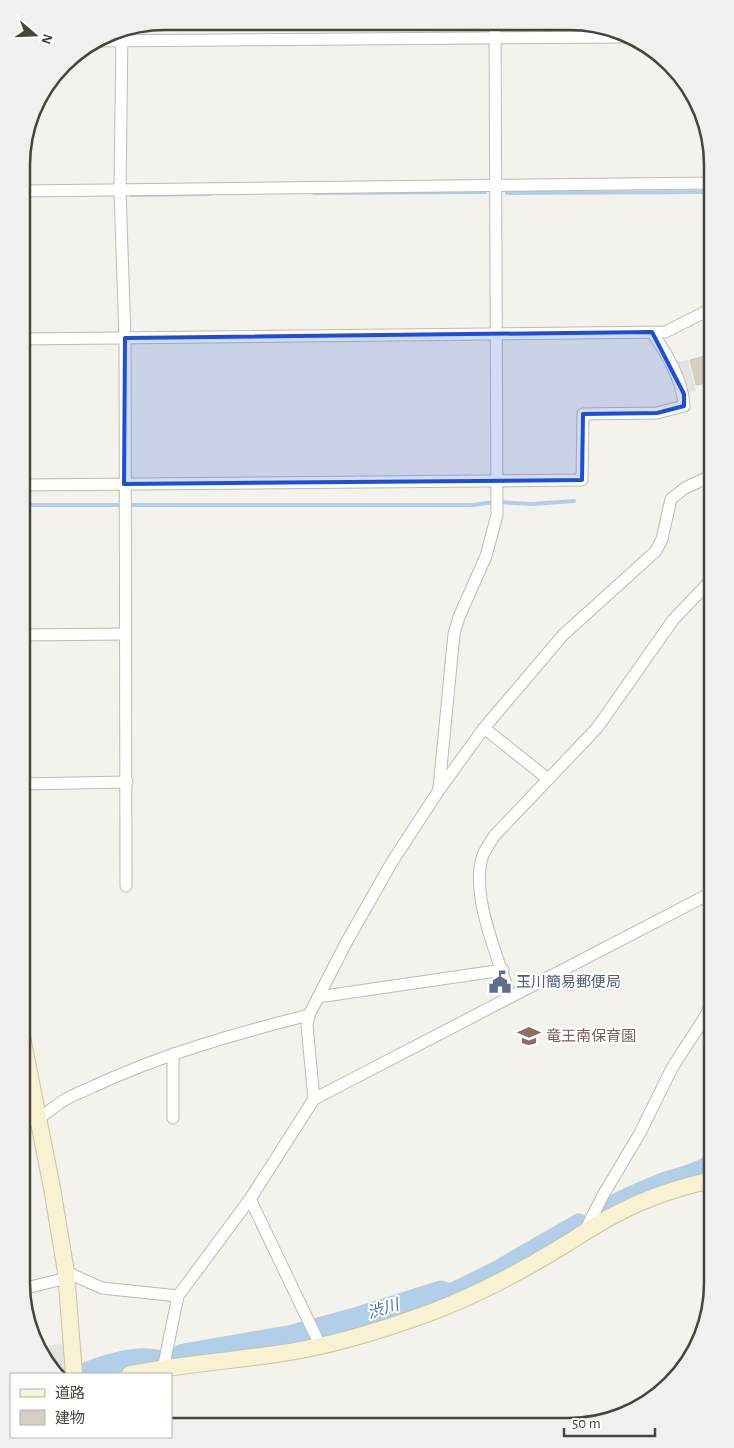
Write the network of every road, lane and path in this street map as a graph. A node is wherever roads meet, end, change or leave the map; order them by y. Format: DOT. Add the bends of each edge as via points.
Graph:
graph roads {
  1 [pos="495,30"];
  2 [pos="130,35"];
  3 [pos="122,37"];
  4 [pos="613,37"];
  5 [pos="495,38"];
  6 [pos="704,183"];
  7 [pos="496,186"];
  8 [pos="30,190"];
  9 [pos="120,190"];
  10 [pos="704,312"];
  11 [pos="652,332"];
  12 [pos="496,334"];
  13 [pos="125,338"];
  14 [pos="30,339"];
  15 [pos="704,479"];
  16 [pos="498,480"];
  17 [pos="124,484"];
  18 [pos="30,485"];
  19 [pos="704,587"];
  20 [pos="125,634"];
  21 [pos="30,635"];
  22 [pos="484,728"];
  23 [pos="548,780"];
  24 [pos="126,782"];
  25 [pos="30,784"];
  26 [pos="439,790"];
  27 [pos="126,886"];
  28 [pos="704,896"];
  29 [pos="502,970"];
  30 [pos="318,997"];
  31 [pos="510,997"];
  32 [pos="309,1015"];
  33 [pos="704,1019"];
  34 [pos="173,1054"];
  35 [pos="30,1078"];
  36 [pos="314,1099"];
  37 [pos="173,1118"];
  38 [pos="38,1119"];
  39 [pos="30,1122"];
  40 [pos="704,1182"];
  41 [pos="250,1199"];
  42 [pos="584,1233"];
  43 [pos="67,1275"];
  44 [pos="30,1287"];
  45 [pos="178,1296"];
  46 [pos="318,1342"];
  47 [pos="162,1371"];
  48 [pos="74,1373"];
  49 [pos="141,1373"];
  1 -- 5 [label="street"];
  2 -- 5 [label="street"];
  3 -- 9 [label="street"];
  4 -- 5 [label="street"];
  5 -- 7 [label="street"];
  6 -- 7 [label="street"];
  7 -- 9 [label="street"];
  7 -- 12 [label="street"];
  8 -- 9 [label="street"];
  9 -- 13 [label="street"];
  10 -- 11 [label="street" via="665,332"];
  11 -- 12 [label="street"];
  11 -- 16 [label="street" via="667,354 684,394 684,406 657,413 583,414 582,480"];
  12 -- 13 [label="street"];
  12 -- 16 [label="street"];
  13 -- 14 [label="street"];
  13 -- 17 [label="street"];
  15 -- 22 [label="street" via="671,498 656,552 562,635"];
  16 -- 17 [label="street"];
  16 -- 26 [label="street" via="497,515 492,538 458,617 454,634"];
  17 -- 18 [label="street"];
  17 -- 20 [label="street"];
  19 -- 23 [label="street" via="673,620 597,728"];
  20 -- 21 [label="street"];
  20 -- 24 [label="street"];
  22 -- 23 [label="street"];
  22 -- 26 [label="street"];
  23 -- 29 [label="street" via="495,835 483,855 480,897"];
  24 -- 25 [label="street"];
  24 -- 27 [label="street"];
  26 -- 30 [label="street" via="392,862"];
  28 -- 31 [label="street"];
  29 -- 30 [label="street"];
  29 -- 31 [label="street"];
  30 -- 32 [label="street"];
  31 -- 36 [label="street"];
  32 -- 34 [label="street" via="232,1034"];
  32 -- 36 [label="street" via="307,1026"];
  33 -- 42 [label="street" via="672,1068"];
  34 -- 37 [label="street"];
  34 -- 38 [label="street" via="66,1099"];
  35 -- 38 [label="street"];
  36 -- 41 [label="street"];
  38 -- 39 [label="street"];
  38 -- 43 [label="street"];
  40 -- 42 [label="street" via="648,1199 618,1212"];
  41 -- 45 [label="street"];
  41 -- 46 [label="street"];
  42 -- 46 [label="street" via="525,1268 446,1306 349,1340"];
  43 -- 44 [label="street"];
  43 -- 45 [label="street" via="102,1288"];
  43 -- 48 [label="street"];
  45 -- 47 [label="street"];
  46 -- 47 [label="street" via="277,1354"];
  47 -- 49 [label="street"];
}
